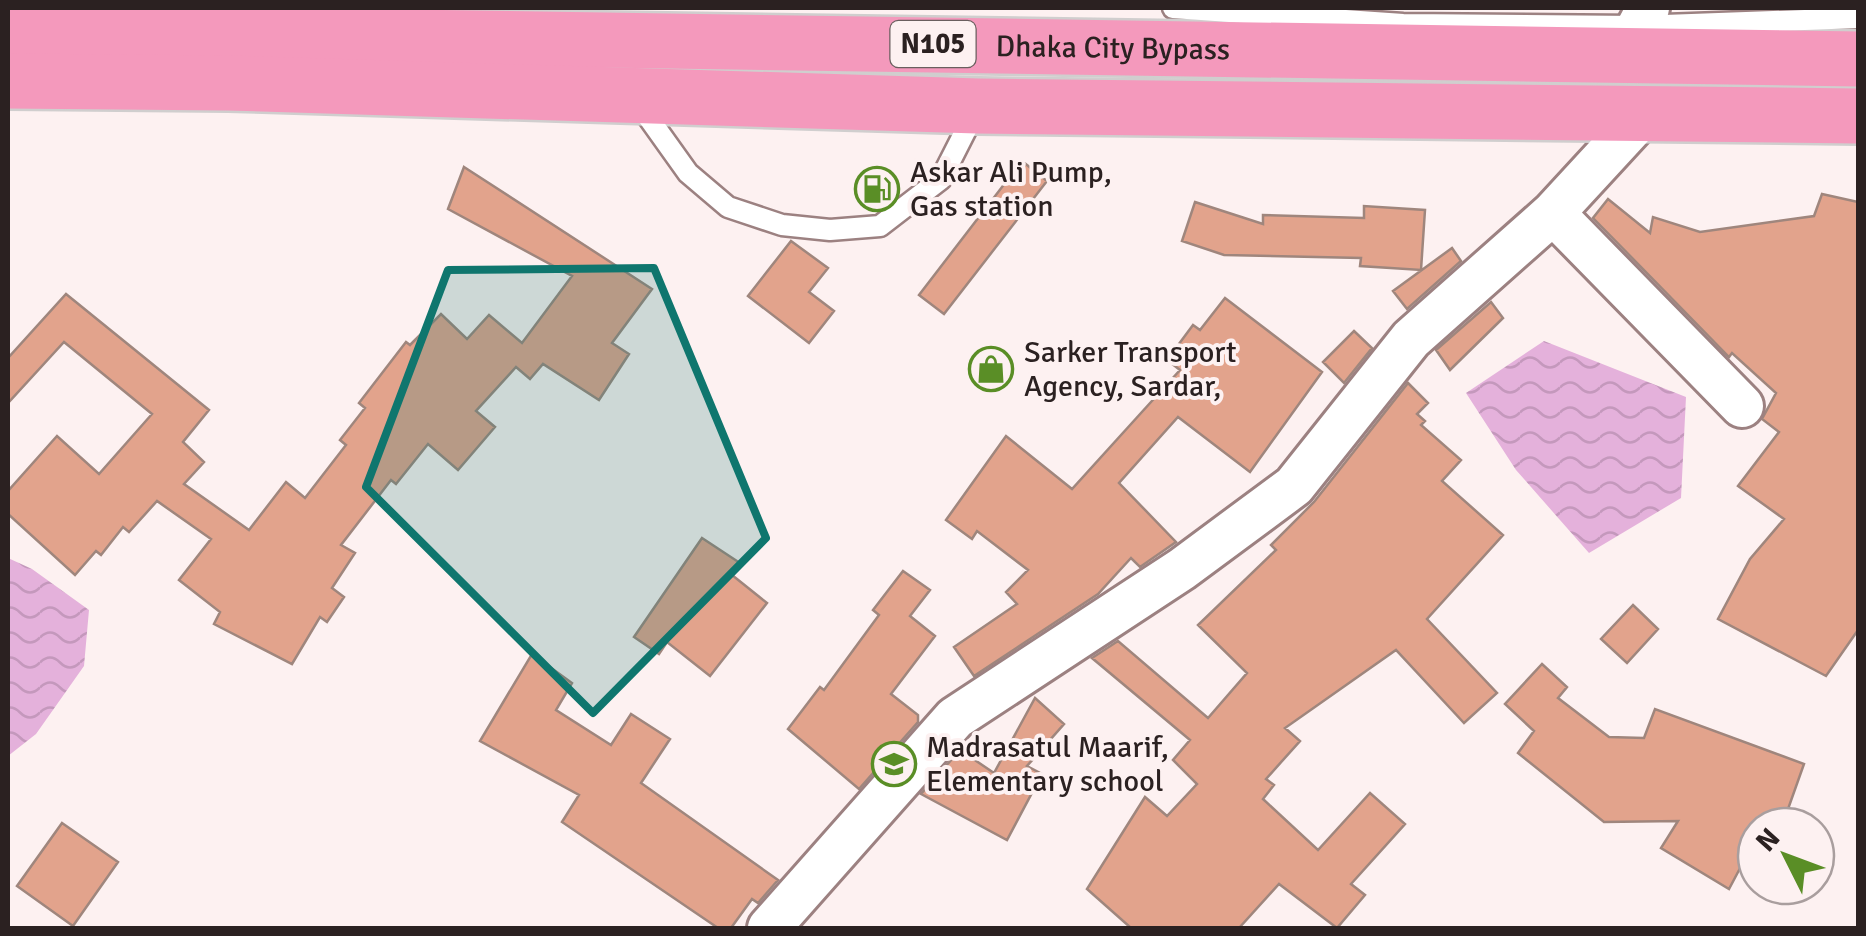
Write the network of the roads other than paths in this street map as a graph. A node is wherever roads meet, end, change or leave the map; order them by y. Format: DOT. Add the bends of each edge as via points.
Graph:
graph roads {
  1 [pos="1173,8"];
  2 [pos="1858,18"];
  3 [pos="1636,29"];
  4 [pos="8,31"];
  5 [pos="1858,59"];
  6 [pos="8,82"];
  7 [pos="634,96"];
  8 [pos="978,106"];
  9 [pos="1647,111"];
  10 [pos="1858,116"];
  11 [pos="1552,213"];
  12 [pos="1742,406"];
  13 [pos="769,928"];
  1 -- 3 [label="lane" via="1403,24"];
  2 -- 3 [label="lane"];
  3 -- 4 [label="highway, Dhaka City Bypass / N105"];
  3 -- 5 [label="highway, Dhaka City Bypass / N105"];
  6 -- 7 [label="highway"];
  7 -- 8 [label="highway"];
  7 -- 8 [label="lane" via="688,173 728,207 782,225 830,230 880,226 941,179"];
  8 -- 9 [label="highway"];
  9 -- 10 [label="highway"];
  9 -- 11 [label="street"];
  11 -- 12 [label="street"];
  11 -- 13 [label="street" via="1411,340 1294,486 1182,569 955,718"];
}
